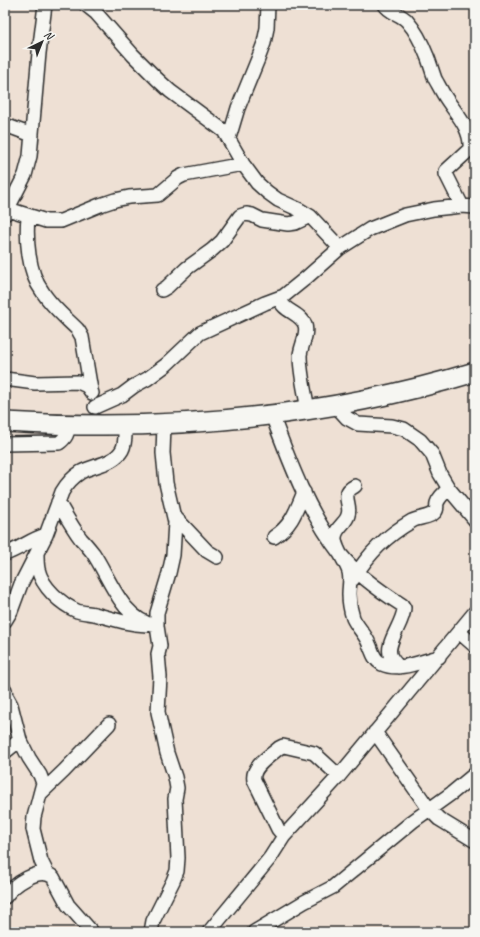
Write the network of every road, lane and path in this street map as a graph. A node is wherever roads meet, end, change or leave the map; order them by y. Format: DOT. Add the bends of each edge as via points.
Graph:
graph roads {
  1 [pos="45,5"];
  2 [pos="86,5"];
  3 [pos="268,5"];
  4 [pos="385,5"];
  5 [pos="5,125"];
  6 [pos="32,135"];
  7 [pos="229,138"];
  8 [pos="243,164"];
  9 [pos="469,206"];
  10 [pos="6,212"];
  11 [pos="28,216"];
  12 [pos="310,216"];
  13 [pos="340,248"];
  14 [pos="162,290"];
  15 [pos="281,297"];
  16 [pos="475,372"];
  17 [pos="5,379"];
  18 [pos="91,390"];
  19 [pos="336,406"];
  20 [pos="94,407"];
  21 [pos="308,410"];
  22 [pos="272,415"];
  23 [pos="5,422"];
  24 [pos="69,425"];
  25 [pos="164,425"];
  26 [pos="94,426"];
  27 [pos="126,426"];
  28 [pos="5,444"];
  29 [pos="355,486"];
  30 [pos="449,489"];
  31 [pos="304,492"];
  32 [pos="58,502"];
  33 [pos="174,516"];
  34 [pos="475,520"];
  35 [pos="46,535"];
  36 [pos="274,537"];
  37 [pos="37,553"];
  38 [pos="5,554"];
  39 [pos="341,556"];
  40 [pos="217,557"];
  41 [pos="354,577"];
  42 [pos="475,612"];
  43 [pos="5,621"];
  44 [pos="152,625"];
  45 [pos="459,632"];
  46 [pos="475,646"];
  47 [pos="439,657"];
  48 [pos="399,667"];
  49 [pos="5,690"];
  50 [pos="109,724"];
  51 [pos="375,732"];
  52 [pos="20,740"];
  53 [pos="5,752"];
  54 [pos="475,774"];
  55 [pos="339,776"];
  56 [pos="40,794"];
  57 [pos="429,810"];
  58 [pos="284,836"];
  59 [pos="475,841"];
  60 [pos="47,873"];
  61 [pos="5,898"];
  62 [pos="92,932"];
  63 [pos="151,932"];
  64 [pos="209,932"];
  65 [pos="254,932"];
  1 -- 6 [label="street"];
  2 -- 7 [label="street" via="157,79 215,123"];
  3 -- 7 [label="street" via="264,43"];
  4 -- 9 [label="street" via="406,19 415,32 444,95 456,111 471,142 470,149 446,171"];
  5 -- 6 [label="street"];
  6 -- 10 [label="street" via="26,170"];
  7 -- 8 [label="street"];
  8 -- 11 [label="street" via="184,175 158,195 115,200 61,221 46,221"];
  8 -- 12 [label="street" via="267,192"];
  9 -- 13 [label="street" via="404,215 370,230"];
  10 -- 11 [label="street"];
  11 -- 18 [label="street" via="27,243 35,277 42,292 82,337"];
  12 -- 13 [label="street"];
  12 -- 14 [label="street" via="288,224 262,220 252,215 240,216 222,241"];
  13 -- 15 [label="street"];
  15 -- 20 [label="street" via="200,333 147,379 122,395"];
  15 -- 21 [label="street" via="281,304 305,324 300,355"];
  16 -- 19 [label="highway" via="408,391"];
  17 -- 18 [label="street" via="35,383 78,382"];
  18 -- 20 [label="street"];
  19 -- 21 [label="highway"];
  19 -- 30 [label="street" via="347,418 358,424 404,429 420,440 432,454"];
  20 -- 26 [label="street"];
  21 -- 22 [label="highway"];
  22 -- 25 [label="highway"];
  22 -- 31 [label="street"];
  23 -- 24 [label="highway"];
  24 -- 26 [label="highway"];
  24 -- 28 [label="street" via="68,432 59,443"];
  25 -- 27 [label="highway"];
  25 -- 33 [label="street" via="166,483"];
  26 -- 27 [label="highway"];
  27 -- 32 [label="street" via="122,450 117,456 80,473 65,487"];
  29 -- 39 [label="street" via="346,496 348,516 336,532 335,539"];
  30 -- 34 [label="street"];
  30 -- 41 [label="street" via="438,501 435,513 414,520 379,544"];
  31 -- 36 [label="street" via="291,522"];
  31 -- 39 [label="street" via="318,522"];
  32 -- 35 [label="street"];
  32 -- 44 [label="street" via="96,558 116,594 131,612"];
  33 -- 40 [label="street" via="207,551"];
  33 -- 44 [label="street" via="173,555"];
  35 -- 37 [label="street"];
  35 -- 38 [label="street"];
  37 -- 43 [label="street"];
  37 -- 44 [label="street" via="38,569 44,582 66,605 78,612 97,614 130,624"];
  39 -- 41 [label="street"];
  41 -- 48 [label="street" via="349,593 353,618 375,658 380,663"];
  41 -- 48 [label="street" via="404,608 389,648 390,656"];
  42 -- 45 [label="street"];
  44 -- 63 [label="street" via="160,646 158,712 177,788 175,799 178,858 173,881 153,921"];
  45 -- 46 [label="street"];
  45 -- 47 [label="street"];
  47 -- 48 [label="street"];
  47 -- 51 [label="street"];
  49 -- 52 [label="street"];
  50 -- 56 [label="street"];
  51 -- 55 [label="street"];
  51 -- 57 [label="street"];
  52 -- 53 [label="street"];
  52 -- 56 [label="street" via="42,778"];
  54 -- 57 [label="street"];
  55 -- 58 [label="street"];
  55 -- 58 [label="street" via="314,753 288,746 279,748 259,766 254,772 254,780"];
  56 -- 60 [label="street" via="33,828 41,861"];
  57 -- 59 [label="street"];
  57 -- 65 [label="street" via="333,887"];
  58 -- 64 [label="street" via="270,858"];
  60 -- 61 [label="street" via="24,880"];
  60 -- 62 [label="street" via="53,877 71,908"];
}
